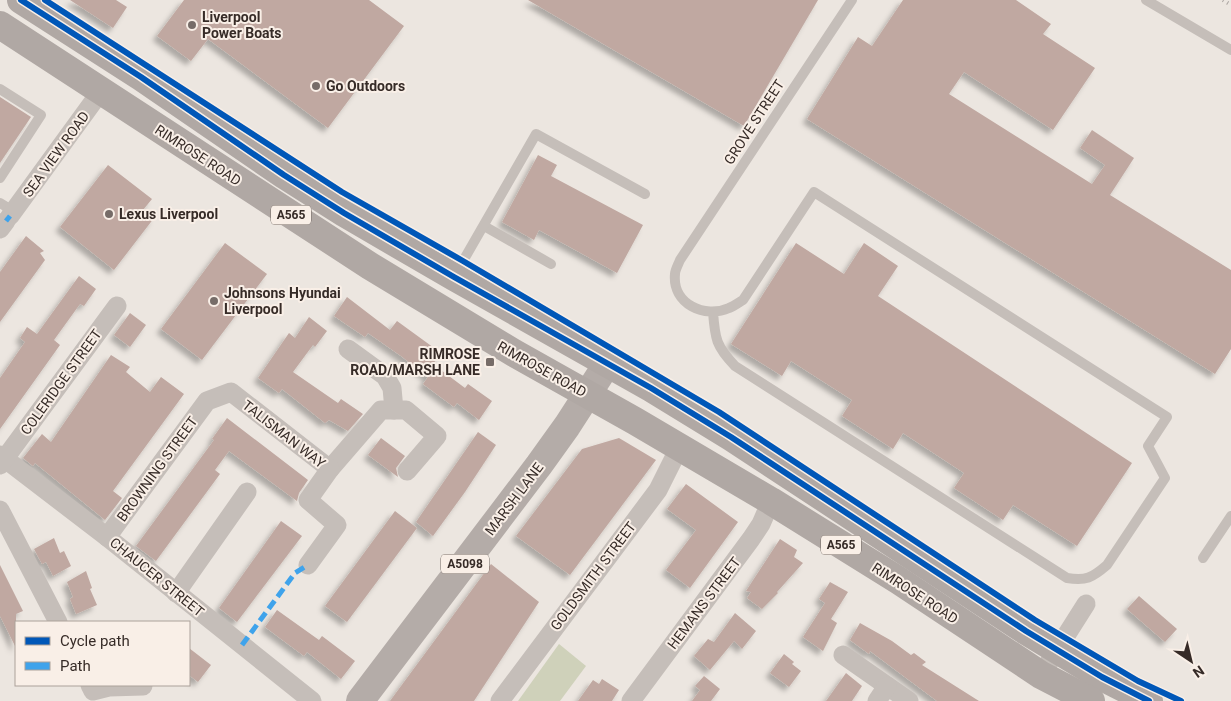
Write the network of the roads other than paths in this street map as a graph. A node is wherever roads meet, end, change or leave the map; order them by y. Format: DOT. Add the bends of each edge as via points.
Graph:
graph roads {
  1 [pos="21,0"];
  2 [pos="852,0"];
  3 [pos="1146,0"];
  4 [pos="0,25"];
  5 [pos="1231,50"];
  6 [pos="0,89"];
  7 [pos="102,92"];
  8 [pos="0,178"];
  9 [pos="645,194"];
  10 [pos="6,216"];
  11 [pos="484,226"];
  12 [pos="551,264"];
  13 [pos="454,277"];
  14 [pos="117,306"];
  15 [pos="713,312"];
  16 [pos="348,349"];
  17 [pos="607,364"];
  18 [pos="588,394"];
  19 [pos="207,401"];
  20 [pos="394,410"];
  21 [pos="680,448"];
  22 [pos="1,459"];
  23 [pos="330,469"];
  24 [pos="408,471"];
  25 [pos="247,492"];
  26 [pos="771,501"];
  27 [pos="0,510"];
  28 [pos="1231,516"];
  29 [pos="107,538"];
  30 [pos="1204,558"];
  31 [pos="308,565"];
  32 [pos="176,593"];
  33 [pos="1086,604"];
  34 [pos="57,621"];
  35 [pos="1057,650"];
  36 [pos="843,655"];
  37 [pos="1041,675"];
  38 [pos="90,686"];
  39 [pos="143,686"];
  40 [pos="882,694"];
  41 [pos="312,701"];
  42 [pos="360,701"];
  43 [pos="500,701"];
  44 [pos="631,701"];
  45 [pos="909,701"];
  46 [pos="1091,701"];
  47 [pos="1149,701"];
  1 -- 13 [label="highway, RIMROSE ROAD / A565" via="284,175"];
  2 -- 15 [label="lane, GROVE STREET" via="680,260 675,272 675,285 682,299 696,309"];
  3 -- 5 [label="lane"];
  4 -- 7 [label="highway, RIMROSE ROAD / A565"];
  6 -- 8 [label="lane" via="41,115"];
  7 -- 10 [label="street, SEA VIEW ROAD"];
  7 -- 18 [label="highway, RIMROSE ROAD / A565" via="370,266"];
  9 -- 11 [label="lane" via="536,134"];
  11 -- 12 [label="lane"];
  11 -- 13 [label="lane"];
  13 -- 17 [label="highway, RIMROSE ROAD / A565"];
  14 -- 22 [label="street, COLERIDGE STREET"];
  15 -- 15 [label="lane" via="742,300 814,192 1167,418 1148,446 1165,478 1107,566 1095,576 1080,580 1067,578 735,366 722,352 715,336"];
  16 -- 20 [label="street" via="385,376 392,388"];
  17 -- 18 [label="main road, MARSH LANE / A5098"];
  17 -- 35 [label="highway, RIMROSE ROAD / A565" via="731,437"];
  18 -- 21 [label="highway, RIMROSE ROAD / A565"];
  18 -- 42 [label="main road, MARSH LANE / A5098" via="540,464"];
  19 -- 23 [label="street, TALISMAN WAY" via="231,392"];
  19 -- 29 [label="street, BROWNING STREET"];
  20 -- 23 [label="street" via="381,410"];
  20 -- 24 [label="street" via="406,410 437,436"];
  21 -- 26 [label="highway, RIMROSE ROAD / A565"];
  21 -- 43 [label="street, GOLDSMITH STREET" via="658,490"];
  22 -- 29 [label="street, CHAUCER STREET"];
  23 -- 31 [label="street, TALISMAN WAY" via="308,500 337,525"];
  25 -- 32 [label="street"];
  26 -- 37 [label="highway, RIMROSE ROAD / A565"];
  26 -- 44 [label="street, HEMANS STREET" via="751,539"];
  27 -- 34 [label="street"];
  28 -- 30 [label="lane"];
  29 -- 32 [label="street, CHAUCER STREET"];
  32 -- 41 [label="street, CHAUCER STREET"];
  33 -- 35 [label="street"];
  35 -- 37 [label="street"];
  35 -- 47 [label="highway, RIMROSE ROAD / A565"];
  36 -- 40 [label="street"];
  37 -- 46 [label="highway, RIMROSE ROAD / A565"];
  38 -- 39 [label="street" via="93,691"];
  40 -- 45 [label="street"];
}
